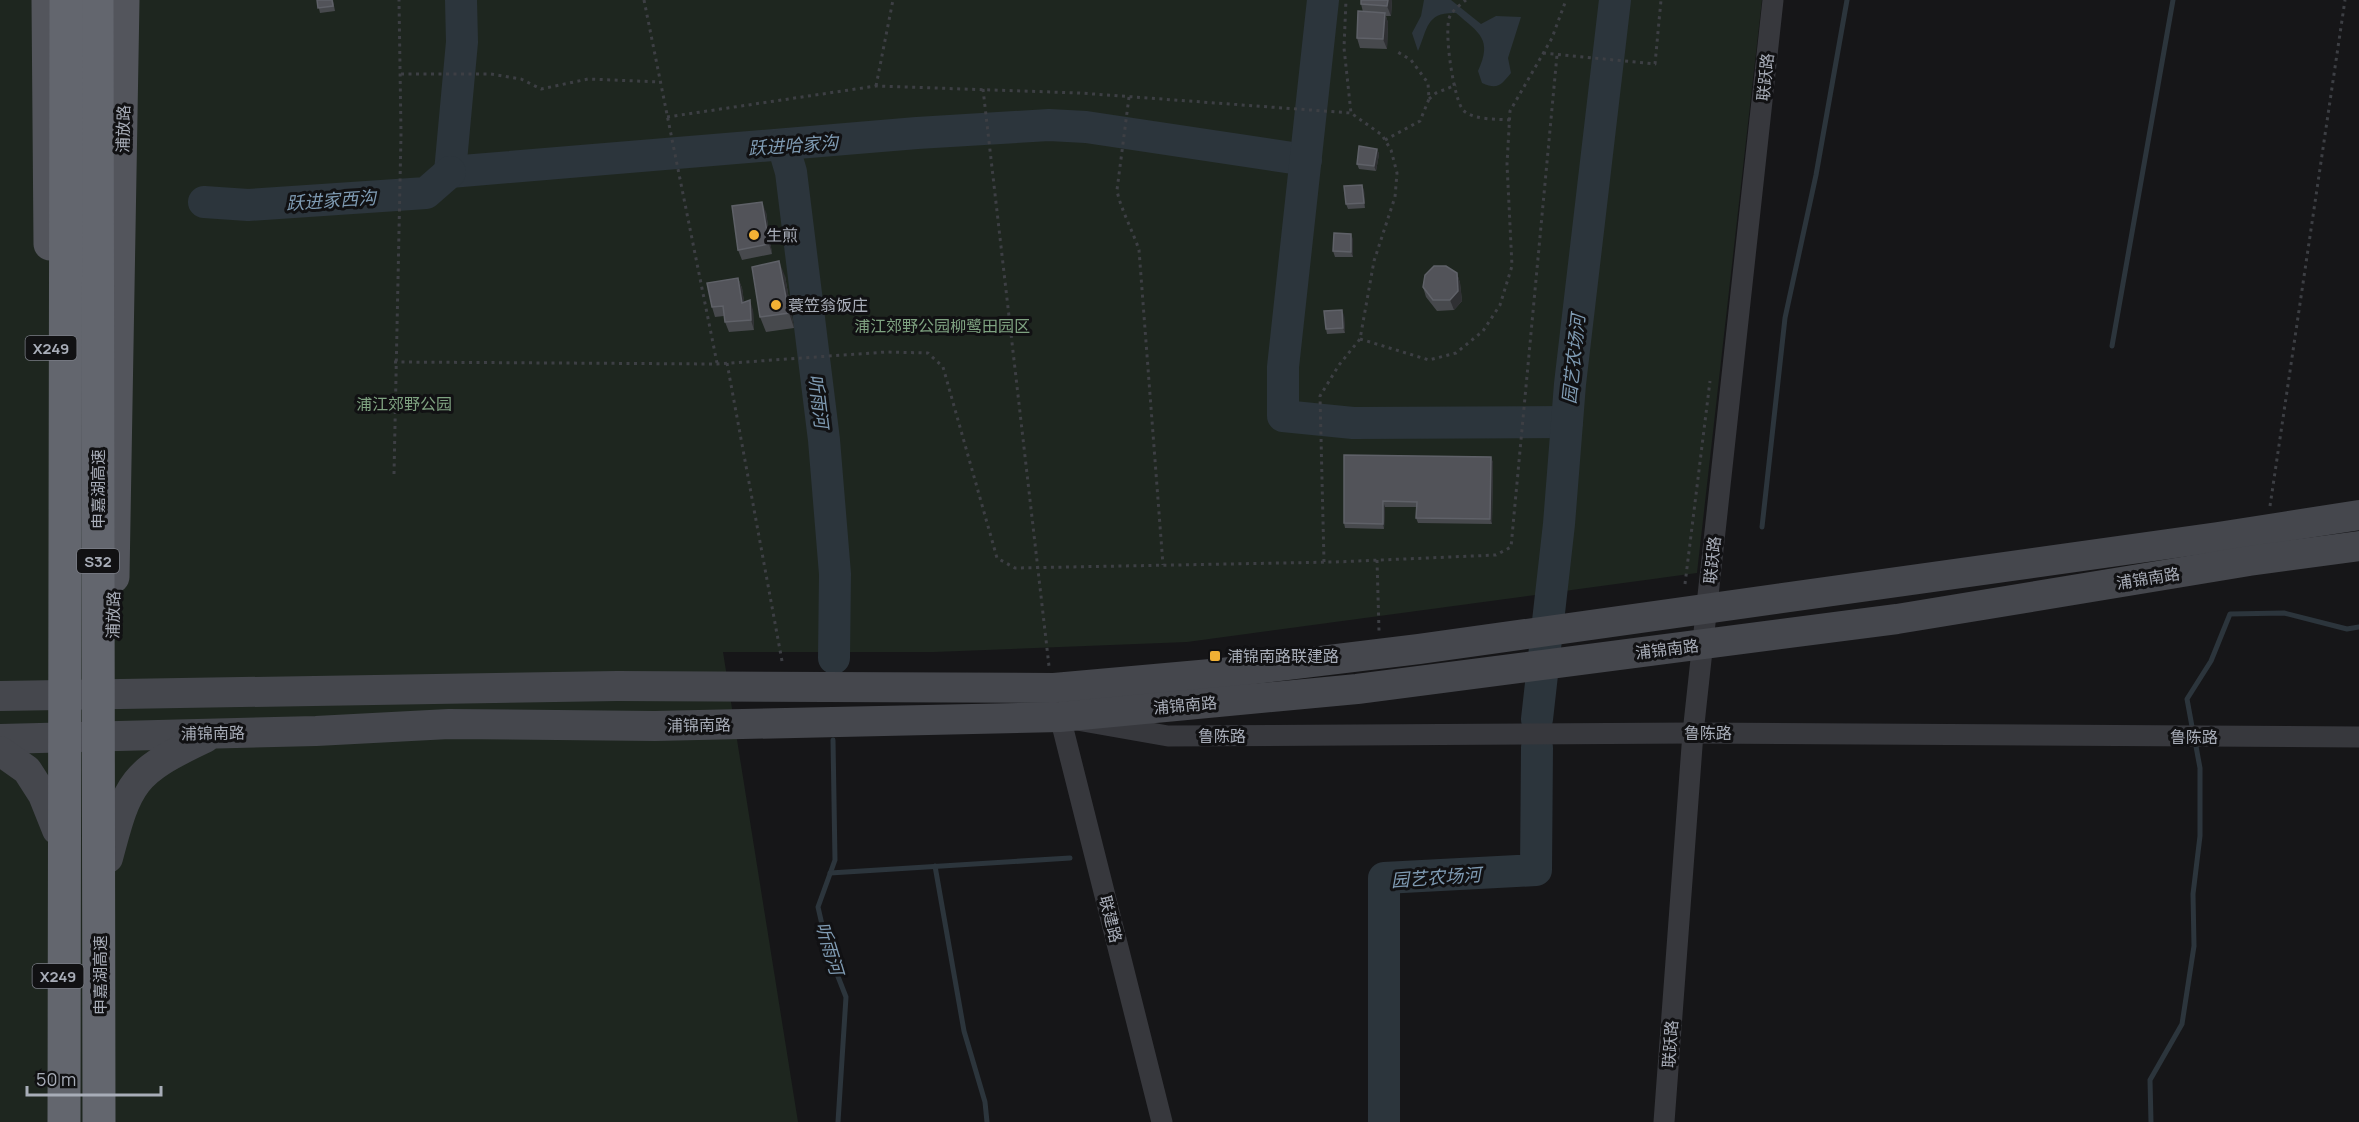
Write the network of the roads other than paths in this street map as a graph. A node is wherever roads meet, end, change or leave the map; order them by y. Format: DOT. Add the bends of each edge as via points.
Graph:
graph roads {
  1 [pos="48,0"];
  2 [pos="66,0"];
  3 [pos="1773,0"];
  4 [pos="115,1"];
  5 [pos="2359,515"];
  6 [pos="2359,546"];
  7 [pos="1706,608"];
  8 [pos="1702,644"];
  9 [pos="56,695"];
  10 [pos="0,696"];
  11 [pos="111,696"];
  12 [pos="1060,717"];
  13 [pos="222,733"];
  14 [pos="1693,733"];
  15 [pos="110,737"];
  16 [pos="2359,737"];
  17 [pos="56,738"];
  18 [pos="0,739"];
  19 [pos="0,752"];
  20 [pos="57,830"];
  21 [pos="108,858"];
  22 [pos="58,1122"];
  23 [pos="64,1122"];
  24 [pos="99,1122"];
  25 [pos="104,1122"];
  26 [pos="1162,1122"];
  27 [pos="1664,1122"];
  1 -- 9 [label="main road, X249"];
  2 -- 23 [label="highway, 申嘉湖高速 / S32, bridge"];
  3 -- 7 [label="street, 联跃路"];
  4 -- 11 [label="main road, 浦放路"];
  4 -- 24 [label="highway, 申嘉湖高速 / S32, bridge"];
  5 -- 7 [label="main road, 浦锦南路"];
  6 -- 8 [label="main road, 浦锦南路" via="1897,619"];
  7 -- 8 [label="street, 联跃路"];
  7 -- 11 [label="main road, 浦锦南路" via="1379,654 1054,688 616,686"];
  8 -- 12 [label="main road, 浦锦南路" via="1357,689"];
  8 -- 14 [label="street, 联跃路"];
  9 -- 10 [label="main road, 浦锦南路"];
  9 -- 11 [label="main road, 浦锦南路"];
  9 -- 17 [label="main road, X249"];
  11 -- 15 [label="main road, 浦放路"];
  12 -- 13 [label="main road, 浦锦南路" via="655,726 449,723"];
  12 -- 14 [label="street, 鲁陈路" via="1168,736"];
  12 -- 26 [label="street, 联建路"];
  13 -- 15 [label="main road, 浦锦南路"];
  13 -- 21 [label="main road" via="167,756 141,774 120,811"];
  14 -- 16 [label="street, 鲁陈路"];
  14 -- 27 [label="street, 联跃路"];
  15 -- 17 [label="main road, 浦锦南路"];
  15 -- 21 [label="main road, 浦放路"];
  17 -- 18 [label="main road, 浦锦南路"];
  17 -- 20 [label="main road, X249"];
  19 -- 20 [label="main road" via="27,770 43,795"];
  20 -- 22 [label="main road, X249"];
  21 -- 25 [label="main road, 浦放路"];
}
